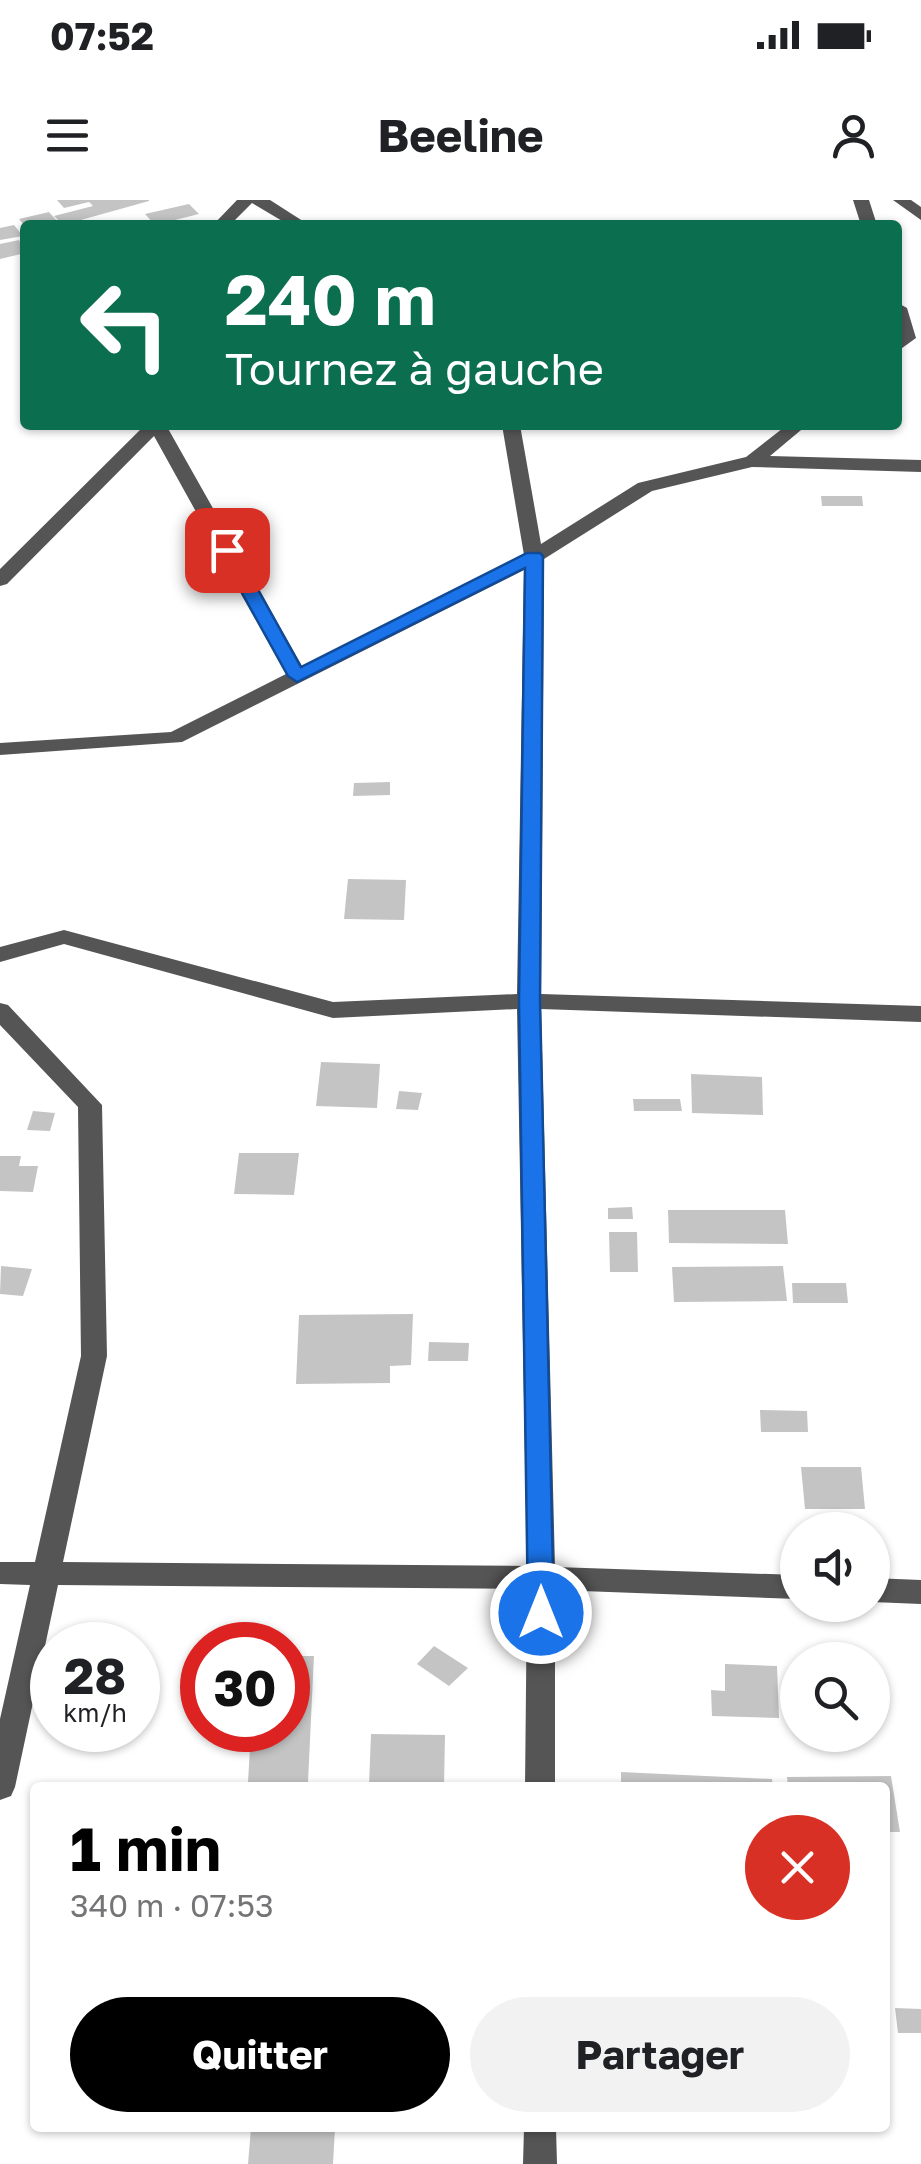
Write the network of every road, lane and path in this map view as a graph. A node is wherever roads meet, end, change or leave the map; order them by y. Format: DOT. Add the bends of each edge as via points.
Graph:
graph roads {
  1 [pos="246,200"];
  2 [pos="258,200"];
  3 [pos="900,200"];
  4 [pos="921,215"];
  5 [pos="226,220"];
  6 [pos="292,220"];
  7 [pos="902,320"];
  8 [pos="902,343"];
  9 [pos="151,430"];
  10 [pos="159,430"];
  11 [pos="512,430"];
  12 [pos="792,430"];
  13 [pos="752,461"];
  14 [pos="921,466"];
  15 [pos="534,556"];
  16 [pos="0,580"];
  17 [pos="297,676"];
  18 [pos="0,749"];
  19 [pos="0,954"];
  20 [pos="530,1001"];
  21 [pos="0,1011"];
  22 [pos="921,1014"];
  23 [pos="0,1573"];
  24 [pos="46,1573"];
  25 [pos="541,1578"];
  26 [pos="780,1586"];
  27 [pos="890,1592"];
  28 [pos="917,1595"];
  29 [pos="540,1782"];
  30 [pos="0,1786"];
  31 [pos="540,2132"];
  32 [pos="540,2164"];
  1 -- 5 [label="street"];
  2 -- 6 [label="street"];
  3 -- 4 [label="street"];
  7 -- 8 [label="street" via="908,338"];
  9 -- 16 [label="street"];
  10 -- 17 [label="street"];
  11 -- 15 [label="street"];
  12 -- 13 [label="street"];
  13 -- 14 [label="street"];
  13 -- 15 [label="street" via="645,487"];
  15 -- 17 [label="street"];
  15 -- 20 [label="street"];
  17 -- 18 [label="street" via="174,738"];
  19 -- 20 [label="street" via="64,937 334,1010"];
  20 -- 22 [label="street"];
  20 -- 25 [label="street"];
  21 -- 24 [label="street" via="90,1105 94,1356"];
  23 -- 24 [label="street"];
  24 -- 25 [label="street"];
  24 -- 30 [label="street"];
  25 -- 26 [label="street"];
  25 -- 29 [label="street"];
  27 -- 28 [label="street"];
  31 -- 32 [label="street"];
}
